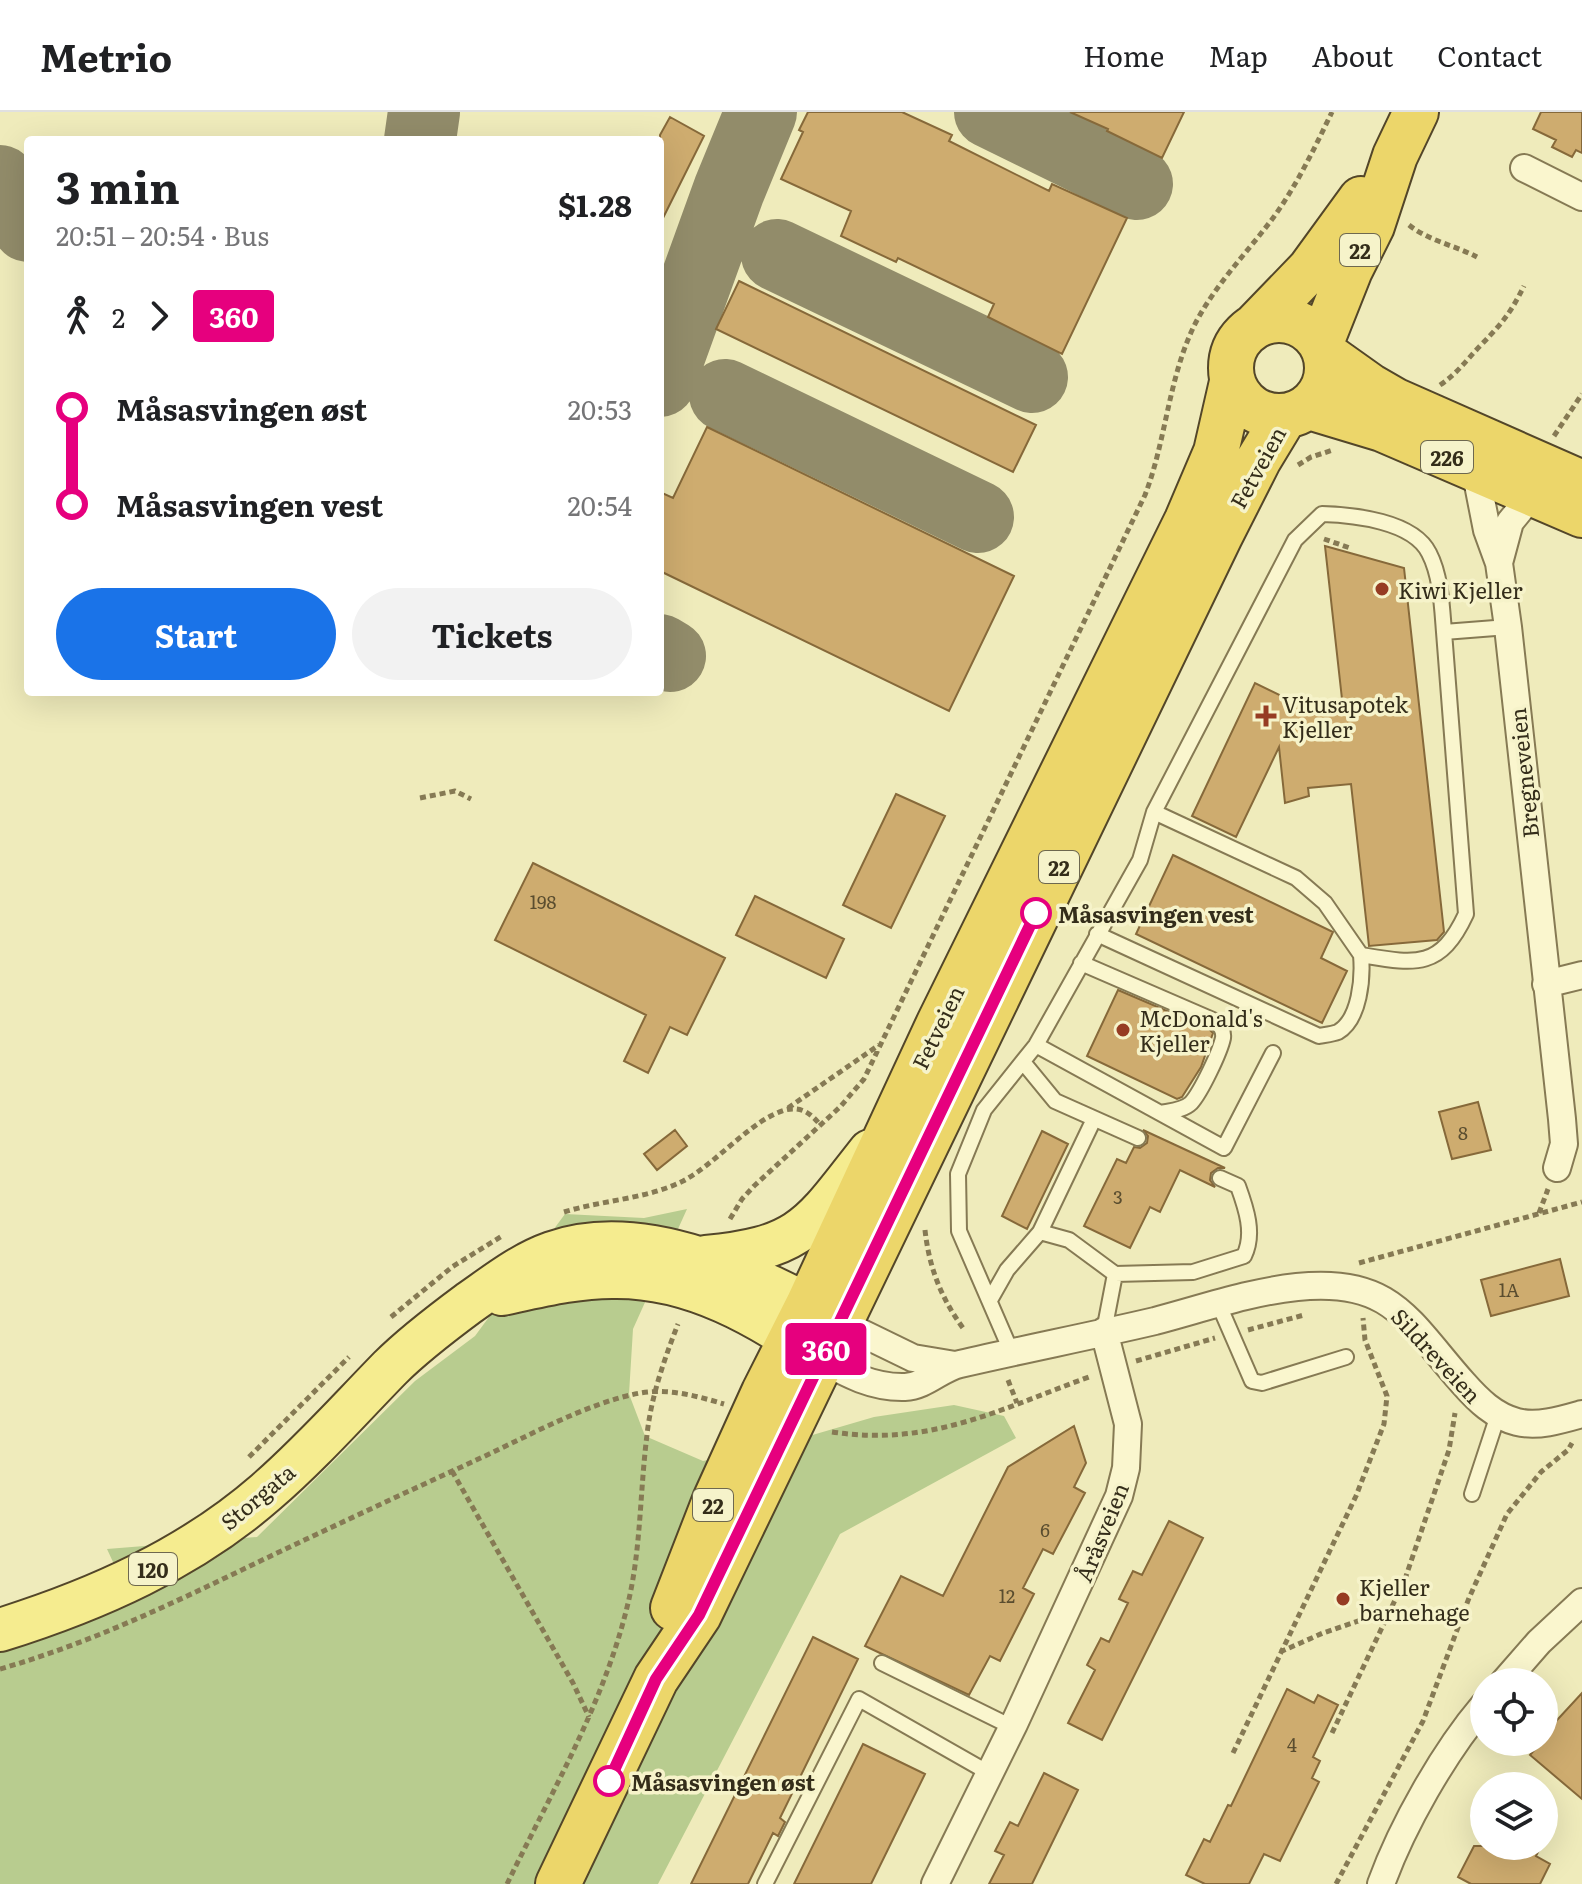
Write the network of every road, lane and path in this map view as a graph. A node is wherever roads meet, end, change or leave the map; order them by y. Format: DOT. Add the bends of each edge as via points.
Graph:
graph roads {
  1 [pos="1332,112"];
  2 [pos="1416,112"];
  3 [pos="1395,156"];
  4 [pos="1524,168"];
  5 [pos="1582,197"];
  6 [pos="1404,221"];
  7 [pos="1477,257"];
  8 [pos="1524,286"];
  9 [pos="1255,326"];
  10 [pos="1323,348"];
  11 [pos="1232,382"];
  12 [pos="1428,391"];
  13 [pos="1582,394"];
  14 [pos="1297,412"];
  15 [pos="1553,437"];
  16 [pos="1343,449"];
  17 [pos="1291,469"];
  18 [pos="1475,469"];
  19 [pos="1582,483"];
  20 [pos="1532,495"];
  21 [pos="1582,515"];
  22 [pos="1499,563"];
  23 [pos="1508,627"];
  24 [pos="1444,632"];
  25 [pos="420,798"];
  26 [pos="471,799"];
  27 [pos="1154,812"];
  28 [pos="1097,934"];
  29 [pos="1361,955"];
  30 [pos="1081,963"];
  31 [pos="1582,975"];
  32 [pos="1546,984"];
  33 [pos="882,1043"];
  34 [pos="1036,1045"];
  35 [pos="1273,1053"];
  36 [pos="1023,1062"];
  37 [pos="784,1110"];
  38 [pos="1161,1113"];
  39 [pos="1094,1119"];
  40 [pos="890,1125"];
  41 [pos="821,1126"];
  42 [pos="1138,1138"];
  43 [pos="1557,1168"];
  44 [pos="1220,1178"];
  45 [pos="1582,1202"];
  46 [pos="555,1215"];
  47 [pos="924,1221"];
  48 [pos="727,1225"];
  49 [pos="510,1232"];
  50 [pos="1040,1232"];
  51 [pos="699,1257"];
  52 [pos="1350,1268"];
  53 [pos="1115,1274"];
  54 [pos="473,1300"];
  55 [pos="990,1300"];
  56 [pos="1219,1305"];
  57 [pos="1363,1313"];
  58 [pos="390,1318"];
  59 [pos="678,1324"];
  60 [pos="963,1328"];
  61 [pos="815,1331"];
  62 [pos="1104,1331"];
  63 [pos="358,1348"];
  64 [pos="1346,1357"];
  65 [pos="1007,1362"];
  66 [pos="955,1365"];
  67 [pos="1090,1376"];
  68 [pos="655,1392"];
  69 [pos="1017,1403"];
  70 [pos="1455,1404"];
  71 [pos="728,1405"];
  72 [pos="1498,1415"];
  73 [pos="1578,1425"];
  74 [pos="832,1432"];
  75 [pos="242,1464"];
  76 [pos="452,1471"];
  77 [pos="1472,1494"];
  78 [pos="1582,1602"];
  79 [pos="1391,1610"];
  80 [pos="0,1630"];
  81 [pos="1279,1653"];
  82 [pos="882,1663"];
  83 [pos="1516,1668"];
  84 [pos="0,1669"];
  85 [pos="589,1717"];
  86 [pos="1470,1723"];
  87 [pos="1012,1727"];
  88 [pos="1332,1733"];
  89 [pos="1233,1753"];
  90 [pos="989,1773"];
  91 [pos="1391,1880"];
  92 [pos="507,1884"];
  93 [pos="558,1884"];
  94 [pos="765,1884"];
  95 [pos="935,1884"];
  96 [pos="1336,1884"];
  1 -- 33 [label="path" via="1287,197 1193,329 1145,495"];
  2 -- 3 [label="highway, 22"];
  3 -- 9 [label="highway, 22" via="1310,269"];
  3 -- 10 [label="highway, 22"];
  4 -- 5 [label="street"];
  6 -- 7 [label="path" via="1427,238"];
  8 -- 12 [label="path" via="1499,328 1451,378"];
  9 -- 10 [label="highway" via="1291,321 1313,333"];
  9 -- 11 [label="highway, 22" via="1232,356"];
  10 -- 14 [label="highway, 22" via="1328,365 1324,388"];
  10 -- 19 [label="highway, 226" via="1396,401"];
  11 -- 14 [label="highway" via="1238,395 1259,412"];
  11 -- 40 [label="highway, Fetveien / 22" via="1216,452 1187,520"];
  13 -- 15 [label="path"];
  14 -- 18 [label="highway, 226" via="1360,421"];
  14 -- 61 [label="highway, Fetveien / 22" via="1259,459"];
  16 -- 17 [label="path" via="1311,457"];
  18 -- 20 [label="highway, 226"];
  18 -- 22 [label="street, Bregneveien"];
  20 -- 21 [label="highway, 226"];
  20 -- 22 [label="street, Bregneveien" via="1510,522"];
  22 -- 23 [label="street, Bregneveien"];
  23 -- 24 [label="lane"];
  23 -- 32 [label="street, Bregneveien"];
  24 -- 27 [label="lane" via="1429,552 1410,533 1357,515 1322,514 1295,540"];
  24 -- 29 [label="lane" via="1466,914 1454,939 1413,963"];
  25 -- 26 [label="path" via="455,791"];
  27 -- 28 [label="lane" via="1140,860"];
  27 -- 29 [label="lane" via="1296,878 1325,903"];
  28 -- 29 [label="lane" via="1319,1036 1337,1032 1350,1019 1363,977"];
  28 -- 30 [label="lane"];
  30 -- 34 [label="lane"];
  30 -- 38 [label="lane" via="1222,1028 1223,1037 1191,1102"];
  31 -- 32 [label="street"];
  32 -- 43 [label="street, Bregneveien" via="1564,1144"];
  33 -- 37 [label="path"];
  33 -- 41 [label="path" via="864,1079"];
  34 -- 36 [label="lane"];
  34 -- 38 [label="lane"];
  35 -- 38 [label="lane" via="1224,1148"];
  36 -- 39 [label="lane" via="1055,1101"];
  36 -- 55 [label="lane" via="984,1110 958,1174 959,1231"];
  37 -- 41 [label="path" via="805,1111"];
  37 -- 46 [label="path" via="683,1181"];
  39 -- 42 [label="lane"];
  39 -- 50 [label="lane"];
  40 -- 51 [label="main road" via="807,1227 759,1250"];
  40 -- 61 [label="highway, Fetveien / 22"];
  41 -- 48 [label="path" via="754,1186"];
  44 -- 53 [label="lane" via="1238,1186 1242,1196 1250,1244 1244,1256 1193,1272"];
  45 -- 52 [label="path"];
  47 -- 60 [label="path" via="933,1274"];
  49 -- 58 [label="path" via="452,1267"];
  50 -- 53 [label="lane" via="1069,1240"];
  50 -- 55 [label="lane" via="1007,1270"];
  51 -- 54 [label="main road, Storgata / 120" via="613,1244 581,1247 552,1253 519,1269"];
  51 -- 61 [label="main road, Storgata / 120" via="744,1274"];
  53 -- 62 [label="lane"];
  54 -- 61 [label="main road, Storgata / 120" via="587,1279 642,1278 683,1285"];
  54 -- 80 [label="main road, Storgata / 120" via="392,1365 287,1473 224,1525 122,1585"];
  55 -- 65 [label="lane"];
  56 -- 62 [label="street, Sildreveien"];
  56 -- 64 [label="lane" via="1252,1381 1262,1383"];
  56 -- 72 [label="street, Sildreveien" via="1294,1287 1360,1289 1408,1318 1473,1394"];
  57 -- 81 [label="path" via="1365,1340 1387,1396 1384,1424 1356,1496"];
  59 -- 68 [label="path"];
  61 -- 66 [label="street"];
  61 -- 66 [label="street" via="861,1381 907,1387"];
  61 -- 93 [label="highway, Fetveien / 22" via="736,1454 673,1608 656,1679"];
  62 -- 65 [label="street"];
  62 -- 87 [label="street, Åråsveien" via="1128,1424 1119,1496"];
  63 -- 75 [label="path"];
  65 -- 66 [label="street"];
  65 -- 69 [label="path"];
  67 -- 69 [label="path"];
  68 -- 71 [label="path"];
  68 -- 76 [label="path" via="595,1407"];
  68 -- 85 [label="path" via="630,1597"];
  69 -- 74 [label="path" via="925,1433 883,1437"];
  70 -- 79 [label="path" via="1449,1450"];
  72 -- 73 [label="street, Sildreveien" via="1517,1422"];
  72 -- 77 [label="lane"];
  73 -- 96 [label="path" via="1568,1450 1541,1472 1507,1514 1423,1721"];
  76 -- 84 [label="path" via="128,1624"];
  76 -- 85 [label="path"];
  78 -- 83 [label="street"];
  79 -- 81 [label="path"];
  79 -- 88 [label="path"];
  81 -- 89 [label="path"];
  82 -- 87 [label="lane"];
  85 -- 92 [label="path"];
  86 -- 91 [label="street" via="1404,1831"];
  87 -- 90 [label="street, Åråsveien"];
  90 -- 94 [label="lane" via="859,1699"];
  90 -- 95 [label="street, Åråsveien"];
}
